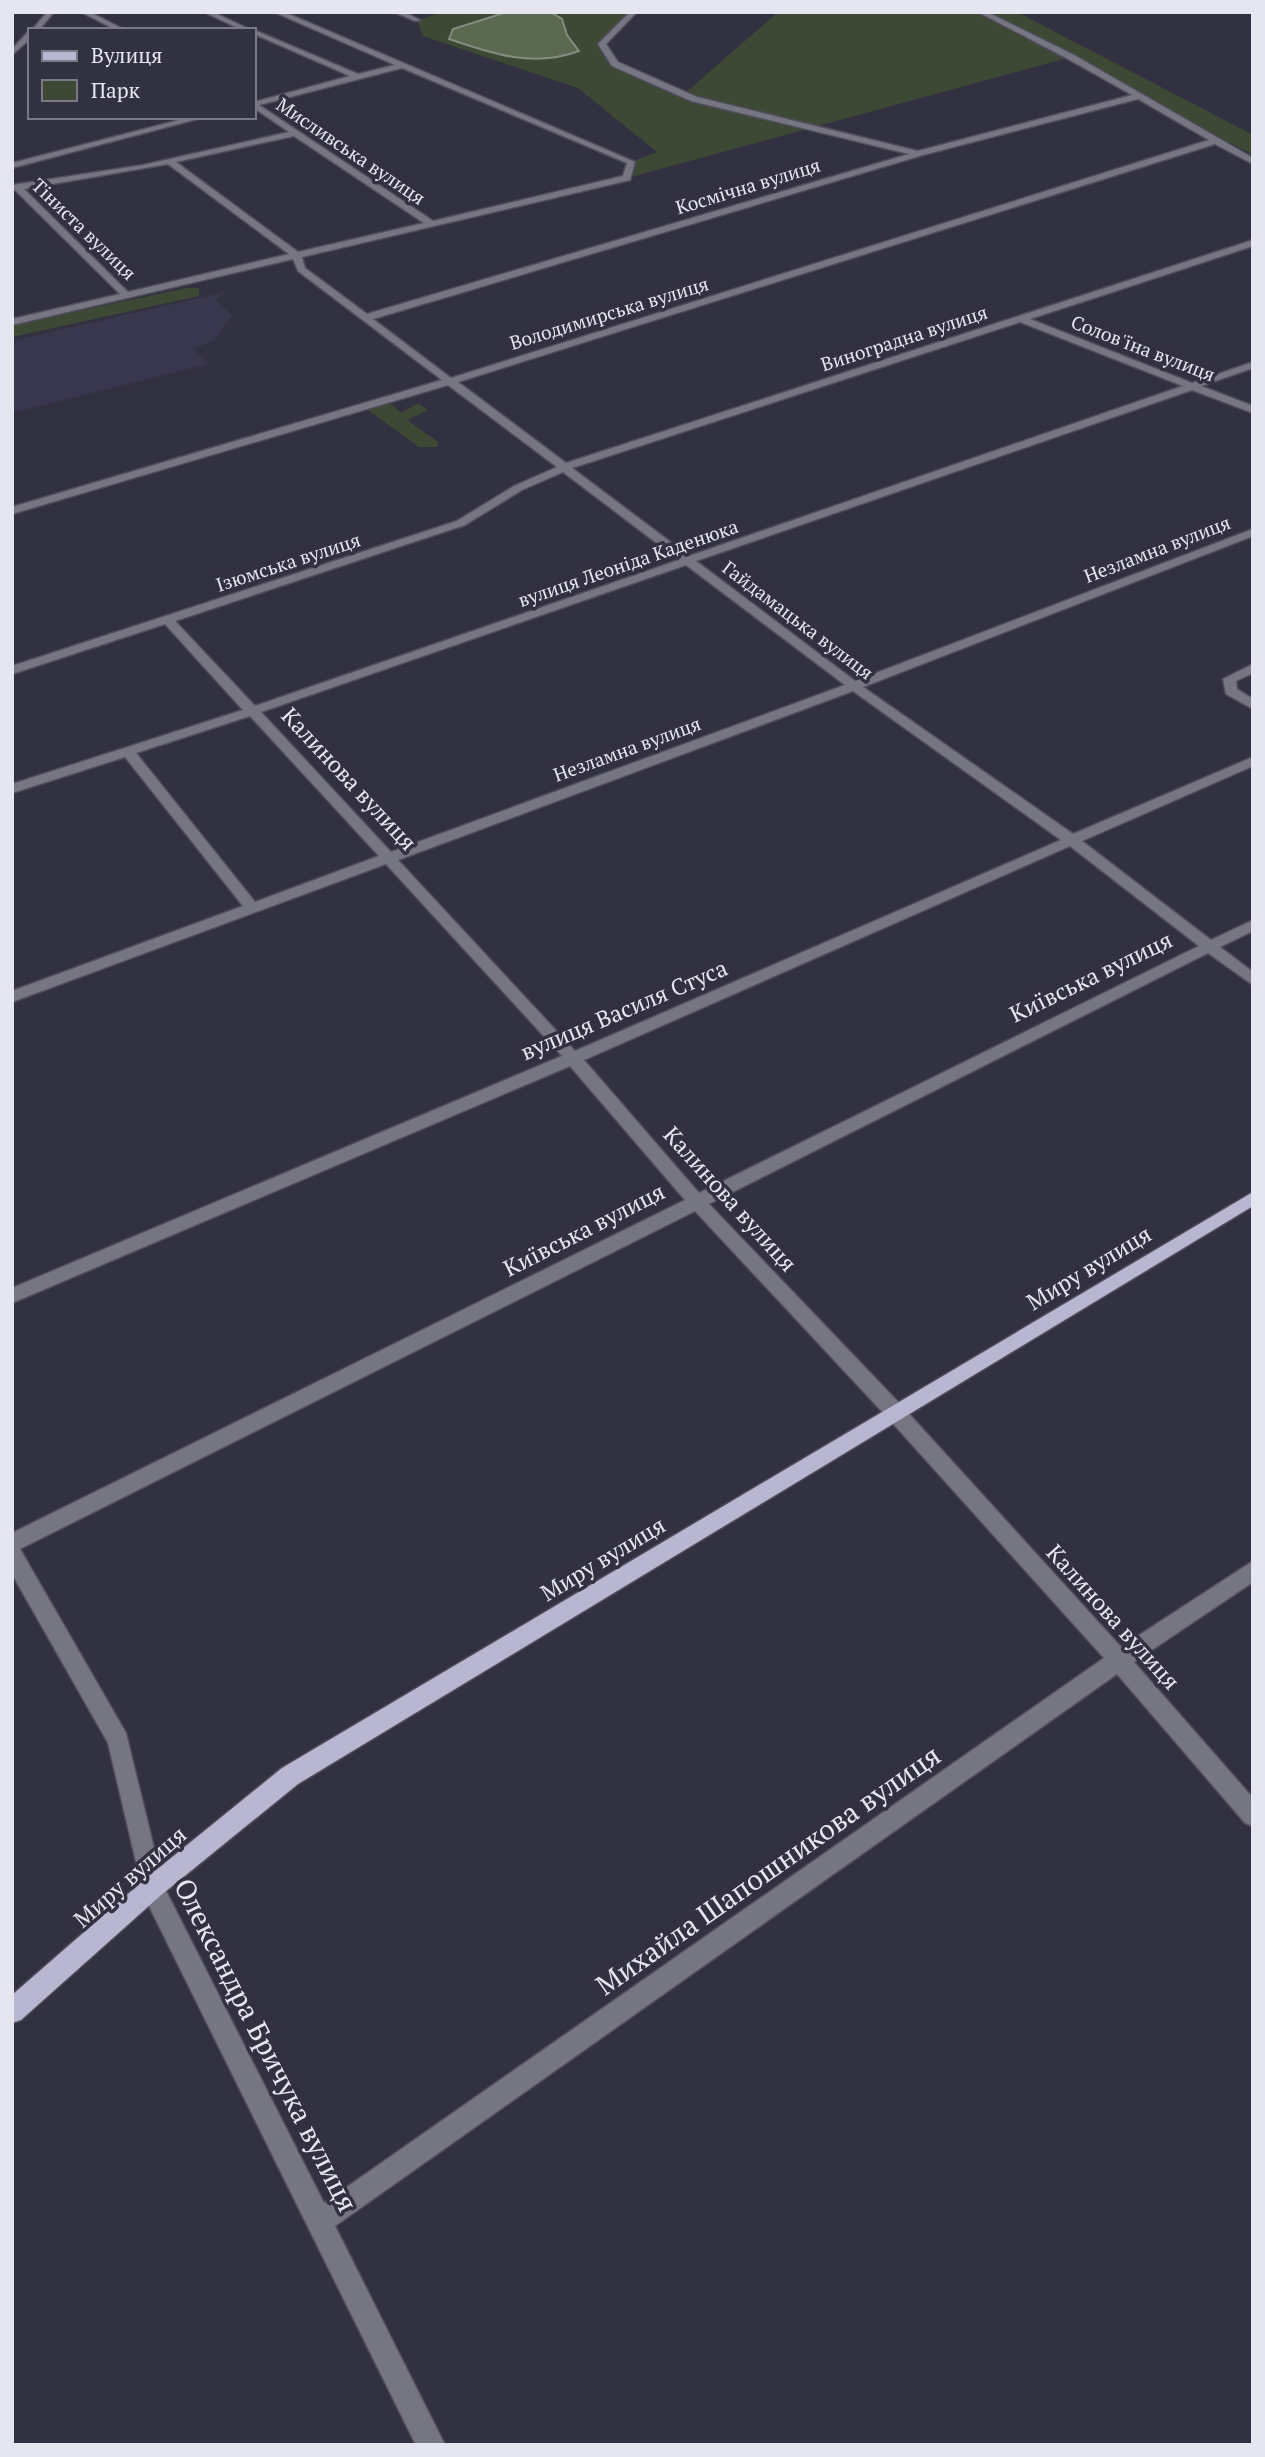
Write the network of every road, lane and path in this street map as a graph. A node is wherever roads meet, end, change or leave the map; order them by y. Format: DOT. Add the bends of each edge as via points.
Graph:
graph roads {
  1 [pos="51,12"];
  2 [pos="83,12"];
  3 [pos="207,12"];
  4 [pos="277,12"];
  5 [pos="397,12"];
  6 [pos="634,12"];
  7 [pos="981,12"];
  8 [pos="418,20"];
  9 [pos="37,28"];
  10 [pos="118,28"];
  11 [pos="243,28"];
  12 [pos="256,33"];
  13 [pos="28,37"];
  14 [pos="12,53"];
  15 [pos="403,65"];
  16 [pos="358,77"];
  17 [pos="256,91"];
  18 [pos="1139,96"];
  19 [pos="272,99"];
  20 [pos="256,103"];
  21 [pos="256,105"];
  22 [pos="193,119"];
  23 [pos="296,133"];
  24 [pos="1215,141"];
  25 [pos="920,153"];
  26 [pos="169,161"];
  27 [pos="1253,162"];
  28 [pos="12,166"];
  29 [pos="15,188"];
  30 [pos="430,223"];
  31 [pos="1253,243"];
  32 [pos="297,256"];
  33 [pos="127,296"];
  34 [pos="368,317"];
  35 [pos="1021,319"];
  36 [pos="12,321"];
  37 [pos="1253,365"];
  38 [pos="451,382"];
  39 [pos="1191,386"];
  40 [pos="1253,410"];
  41 [pos="566,467"];
  42 [pos="12,511"];
  43 [pos="1253,532"];
  44 [pos="688,562"];
  45 [pos="167,619"];
  46 [pos="1253,668"];
  47 [pos="12,670"];
  48 [pos="853,686"];
  49 [pos="1253,705"];
  50 [pos="251,710"];
  51 [pos="127,751"];
  52 [pos="1253,761"];
  53 [pos="12,789"];
  54 [pos="1071,840"];
  55 [pos="389,858"];
  56 [pos="253,909"];
  57 [pos="1253,925"];
  58 [pos="1210,946"];
  59 [pos="1253,980"];
  60 [pos="12,997"];
  61 [pos="573,1058"];
  62 [pos="1253,1198"];
  63 [pos="696,1201"];
  64 [pos="12,1296"];
  65 [pos="895,1412"];
  66 [pos="12,1543"];
  67 [pos="12,1554"];
  68 [pos="1253,1570"];
  69 [pos="1119,1660"];
  70 [pos="1253,1815"];
  71 [pos="152,1888"];
  72 [pos="12,2011"];
  73 [pos="320,2221"];
  74 [pos="431,2445"];
  1 -- 9 [label="street"];
  2 -- 10 [label="street"];
  3 -- 11 [label="street"];
  4 -- 15 [label="street"];
  5 -- 8 [label="street"];
  6 -- 25 [label="street" via="602,44 615,64 684,94"];
  7 -- 18 [label="street"];
  12 -- 16 [label="street"];
  13 -- 14 [label="street"];
  15 -- 16 [label="street"];
  15 -- 30 [label="street" via="631,162 626,178"];
  16 -- 19 [label="street"];
  17 -- 19 [label="street"];
  18 -- 24 [label="street"];
  18 -- 25 [label="street, Космічна вулиця"];
  19 -- 20 [label="street"];
  21 -- 23 [label="street, Мисливська вулиця"];
  22 -- 28 [label="street"];
  23 -- 26 [label="street"];
  23 -- 30 [label="street, Мисливська вулиця"];
  24 -- 27 [label="street"];
  24 -- 38 [label="street, Володимирська вулиця"];
  25 -- 34 [label="street, Космічна вулиця"];
  26 -- 29 [label="street"];
  26 -- 32 [label="street, Гайдамацька вулиця"];
  29 -- 33 [label="street, Тіниста вулиця"];
  30 -- 32 [label="street"];
  31 -- 35 [label="street, Виноградна вулиця"];
  32 -- 33 [label="street"];
  32 -- 34 [label="street, Гайдамацька вулиця" via="302,269"];
  33 -- 36 [label="street"];
  34 -- 38 [label="street, Гайдамацька вулиця"];
  35 -- 39 [label="street, Солов'їна вулиця"];
  35 -- 41 [label="street, Виноградна вулиця"];
  37 -- 39 [label="street, вулиця Леоніда Каденюка"];
  38 -- 41 [label="street, Гайдамацька вулиця"];
  38 -- 42 [label="street, Володимирська вулиця"];
  39 -- 40 [label="street, Солов'їна вулиця"];
  39 -- 44 [label="street, вулиця Леоніда Каденюка"];
  41 -- 44 [label="street, Гайдамацька вулиця"];
  41 -- 45 [label="street, Ізюмська вулиця" via="518,488 461,523"];
  43 -- 48 [label="street, Незламна вулиця"];
  44 -- 48 [label="street, Гайдамацька вулиця"];
  44 -- 50 [label="street, вулиця Леоніда Каденюка"];
  45 -- 47 [label="street, Ізюмська вулиця"];
  45 -- 50 [label="street, Калинова вулиця"];
  46 -- 49 [label="street" via="1229,679 1231,691"];
  48 -- 54 [label="street, Гайдамацька вулиця"];
  48 -- 55 [label="street, Незламна вулиця"];
  50 -- 51 [label="street, вулиця Леоніда Каденюка"];
  50 -- 55 [label="street, Калинова вулиця"];
  51 -- 53 [label="street, вулиця Леоніда Каденюка"];
  51 -- 56 [label="street"];
  52 -- 54 [label="street, вулиця Василя Стуса"];
  54 -- 58 [label="street, Гайдамацька вулиця"];
  54 -- 61 [label="street, вулиця Василя Стуса"];
  55 -- 56 [label="street, Незламна вулиця"];
  55 -- 61 [label="street, Калинова вулиця"];
  56 -- 60 [label="street, Незламна вулиця"];
  57 -- 58 [label="street, Київська вулиця"];
  58 -- 59 [label="street, Гайдамацька вулиця"];
  58 -- 63 [label="street, Київська вулиця"];
  61 -- 63 [label="street, Калинова вулиця"];
  61 -- 64 [label="street, вулиця Василя Стуса"];
  62 -- 65 [label="main road, Миру вулиця"];
  63 -- 65 [label="street, Калинова вулиця"];
  63 -- 66 [label="street, Київська вулиця"];
  65 -- 69 [label="street, Калинова вулиця"];
  65 -- 71 [label="main road, Миру вулиця" via="290,1776"];
  67 -- 71 [label="street, Олександра Бричука вулиця" via="118,1740"];
  68 -- 69 [label="street, Михайла Шапошникова вулиця"];
  69 -- 70 [label="street, Калинова вулиця"];
  69 -- 73 [label="street, Михайла Шапошникова вулиця"];
  71 -- 72 [label="main road, Миру вулиця"];
  71 -- 73 [label="street, Олександра Бричука вулиця"];
  73 -- 74 [label="street, Олександра Бричука вулиця"];
}
